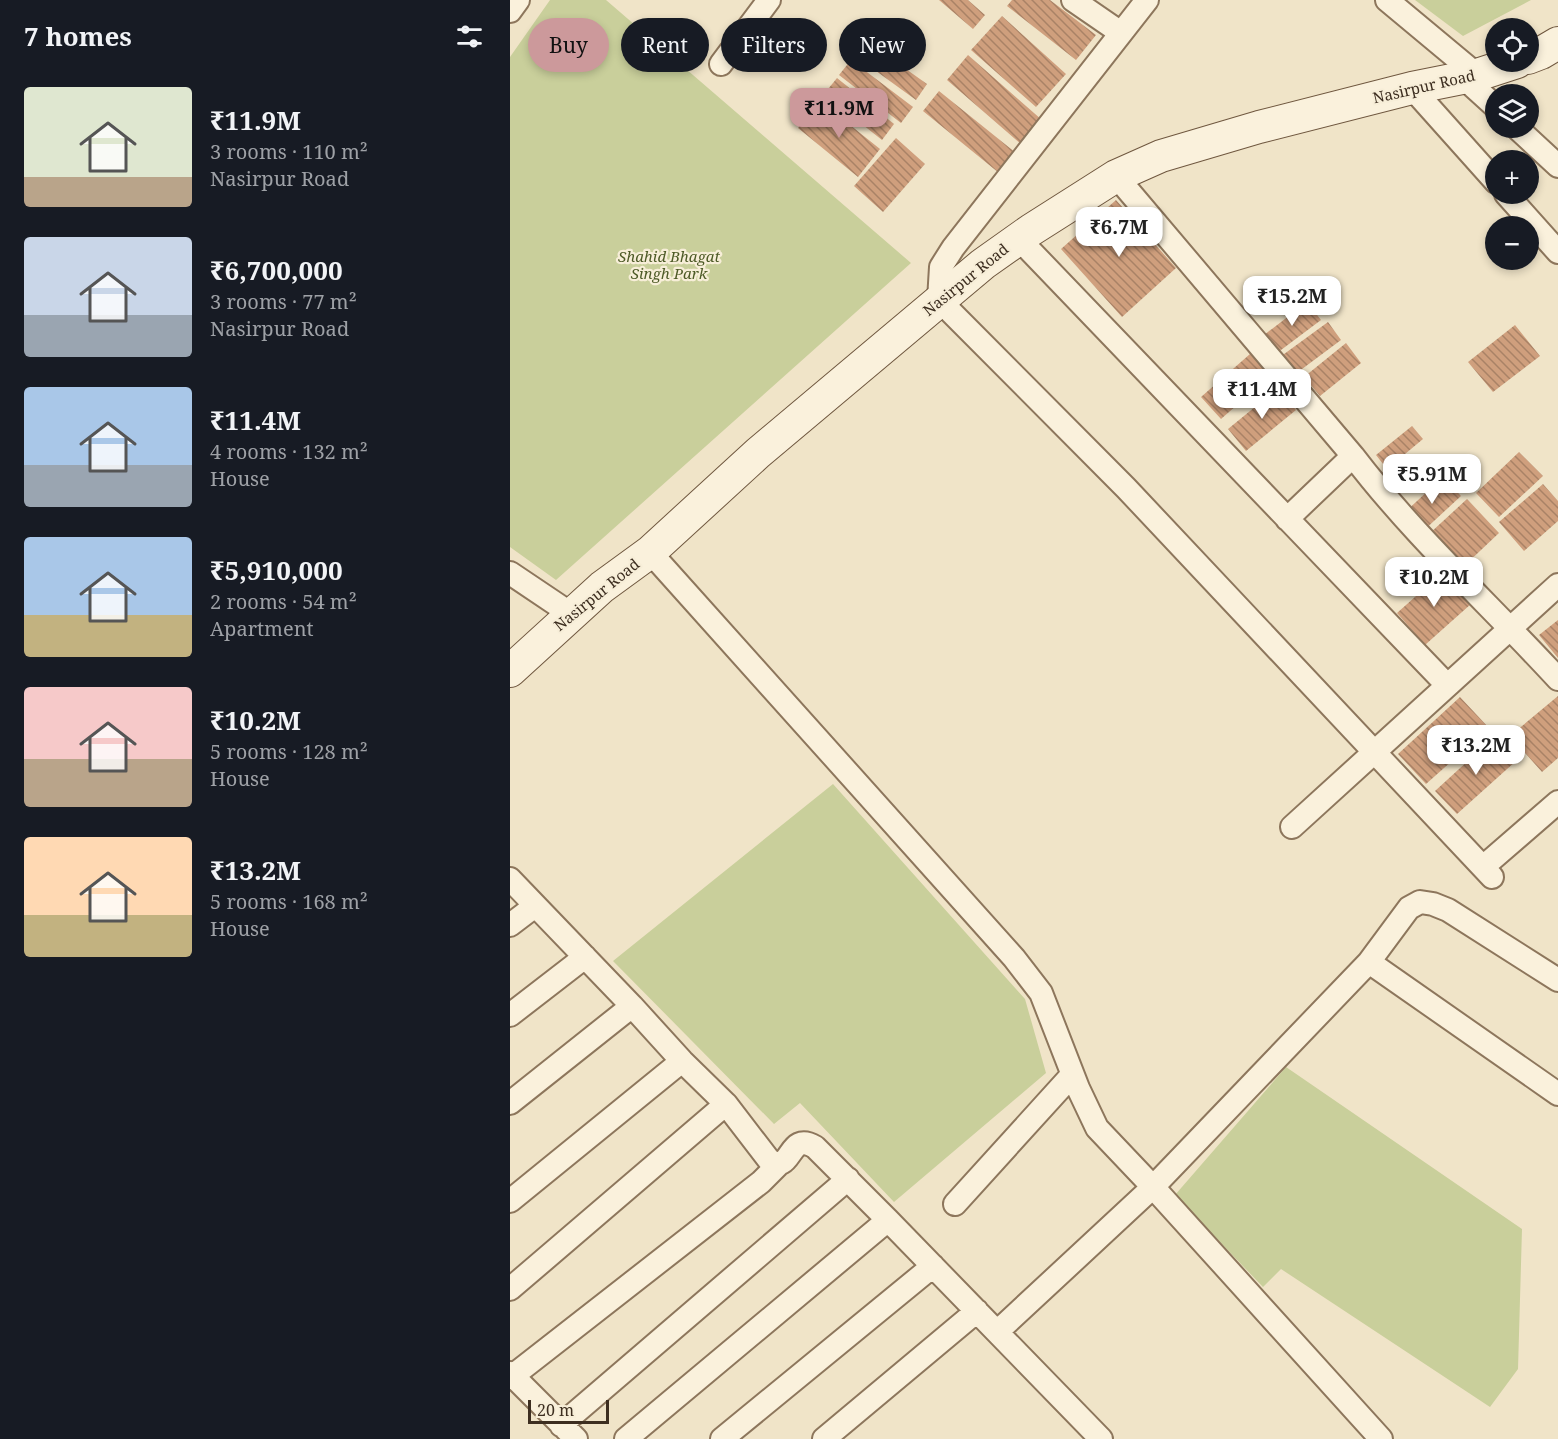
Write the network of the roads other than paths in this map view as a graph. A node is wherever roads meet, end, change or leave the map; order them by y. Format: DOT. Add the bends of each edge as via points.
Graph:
graph roads {
  1 [pos="518,0"];
  2 [pos="769,0"];
  3 [pos="1072,0"];
  4 [pos="1147,0"];
  5 [pos="1387,0"];
  6 [pos="510,11"];
  7 [pos="755,18"];
  8 [pos="1121,33"];
  9 [pos="1558,43"];
  10 [pos="1539,54"];
  11 [pos="1486,72"];
  12 [pos="1471,77"];
  13 [pos="1412,88"];
  14 [pos="1485,94"];
  15 [pos="1528,138"];
  16 [pos="1558,166"];
  17 [pos="1485,170"];
  18 [pos="1116,176"];
  19 [pos="1515,204"];
  20 [pos="1019,238"];
  21 [pos="1558,252"];
  22 [pos="939,300"];
  23 [pos="1353,456"];
  24 [pos="1287,519"];
  25 [pos="650,552"];
  26 [pos="510,573"];
  27 [pos="1558,585"];
  28 [pos="571,614"];
  29 [pos="1510,627"];
  30 [pos="510,670"];
  31 [pos="1558,679"];
  32 [pos="1447,685"];
  33 [pos="1374,752"];
  34 [pos="1558,802"];
  35 [pos="1292,827"];
  36 [pos="510,879"];
  37 [pos="535,906"];
  38 [pos="510,925"];
  39 [pos="585,957"];
  40 [pos="1369,962"];
  41 [pos="1558,980"];
  42 [pos="632,1006"];
  43 [pos="510,1015"];
  44 [pos="682,1061"];
  45 [pos="1072,1075"];
  46 [pos="1558,1094"];
  47 [pos="510,1103"];
  48 [pos="726,1104"];
  49 [pos="779,1164"];
  50 [pos="848,1179"];
  51 [pos="1153,1187"];
  52 [pos="510,1201"];
  53 [pos="955,1204"];
  54 [pos="888,1220"];
  55 [pos="933,1266"];
  56 [pos="510,1289"];
  57 [pos="977,1311"];
  58 [pos="997,1332"];
  59 [pos="511,1375"];
  60 [pos="569,1432"];
  61 [pos="626,1439"];
  62 [pos="722,1439"];
  63 [pos="825,1439"];
  64 [pos="1101,1439"];
  65 [pos="1381,1439"];
  1 -- 6 [label="street"];
  2 -- 7 [label="street"];
  3 -- 8 [label="street"];
  4 -- 8 [label="street"];
  5 -- 12 [label="street"];
  8 -- 22 [label="street" via="953,248 941,267"];
  9 -- 10 [label="street"];
  11 -- 12 [label="street, Nasirpur Road"];
  12 -- 13 [label="street, Nasirpur Road"];
  12 -- 14 [label="street"];
  13 -- 17 [label="street"];
  13 -- 18 [label="street, Nasirpur Road" via="1161,156"];
  15 -- 16 [label="street"];
  18 -- 20 [label="street, Nasirpur Road"];
  18 -- 23 [label="street"];
  19 -- 21 [label="street"];
  20 -- 22 [label="street, Nasirpur Road"];
  20 -- 24 [label="street"];
  22 -- 25 [label="street, Nasirpur Road" via="758,453"];
  22 -- 33 [label="street" via="1126,488"];
  23 -- 24 [label="street"];
  23 -- 29 [label="street" via="1454,572"];
  24 -- 32 [label="street"];
  25 -- 28 [label="street, Nasirpur Road"];
  25 -- 45 [label="street" via="1014,958 1041,993"];
  26 -- 28 [label="street"];
  27 -- 29 [label="street"];
  28 -- 30 [label="street, Nasirpur Road"];
  29 -- 31 [label="street"];
  29 -- 32 [label="street"];
  32 -- 33 [label="street"];
  33 -- 34 [label="street" via="1487,872"];
  33 -- 35 [label="street"];
  36 -- 37 [label="street"];
  37 -- 38 [label="street"];
  37 -- 39 [label="street"];
  39 -- 42 [label="street"];
  39 -- 43 [label="street"];
  40 -- 41 [label="street" via="1409,908 1420,902 1448,910"];
  40 -- 46 [label="street"];
  40 -- 51 [label="street"];
  42 -- 44 [label="street"];
  42 -- 47 [label="street"];
  44 -- 48 [label="street"];
  44 -- 52 [label="street"];
  45 -- 51 [label="street" via="1097,1128"];
  45 -- 53 [label="street"];
  48 -- 49 [label="street" via="769,1160"];
  48 -- 56 [label="street"];
  49 -- 50 [label="street" via="796,1146 808,1143"];
  49 -- 59 [label="street" via="761,1182"];
  50 -- 54 [label="street"];
  50 -- 60 [label="street"];
  51 -- 58 [label="street"];
  51 -- 65 [label="street"];
  54 -- 55 [label="street"];
  54 -- 61 [label="street"];
  55 -- 57 [label="street"];
  55 -- 62 [label="street"];
  57 -- 58 [label="street"];
  57 -- 63 [label="street"];
  58 -- 64 [label="street"];
  59 -- 60 [label="street"];
}
